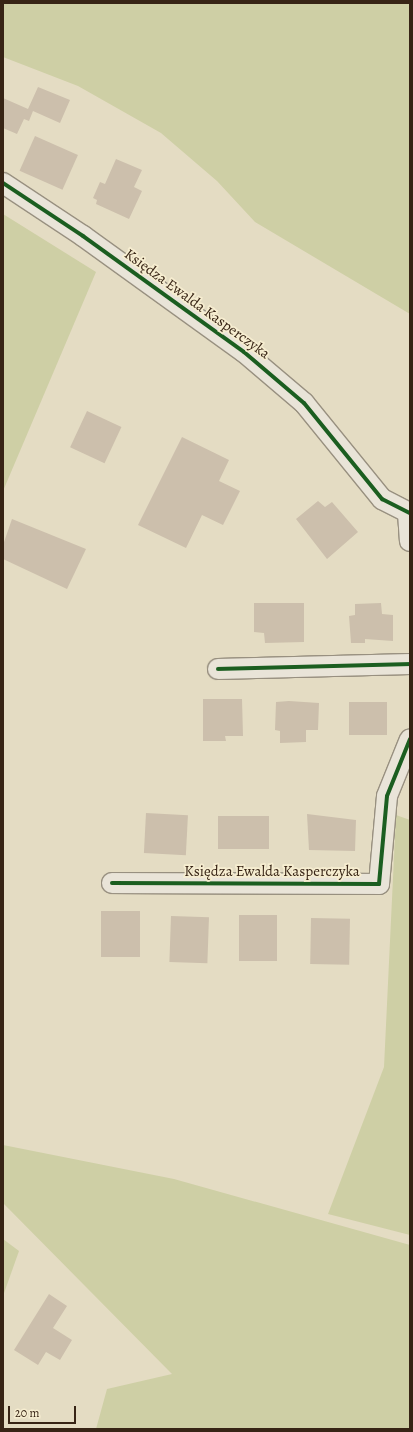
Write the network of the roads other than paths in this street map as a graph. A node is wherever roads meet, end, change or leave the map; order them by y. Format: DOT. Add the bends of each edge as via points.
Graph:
graph roads {
  1 [pos="3,183"];
  2 [pos="409,513"];
  3 [pos="410,540"];
  4 [pos="410,664"];
  5 [pos="218,669"];
  6 [pos="410,739"];
  7 [pos="112,883"];
  1 -- 2 [label="street, Księdza Ewalda Kasperczyka" via="84,236 244,352 304,403 382,499"];
  2 -- 3 [label="street, Księdza Ewalda Kasperczyka"];
  4 -- 5 [label="street"];
  6 -- 7 [label="street, Księdza Ewalda Kasperczyka" via="387,796 379,884"];
}
